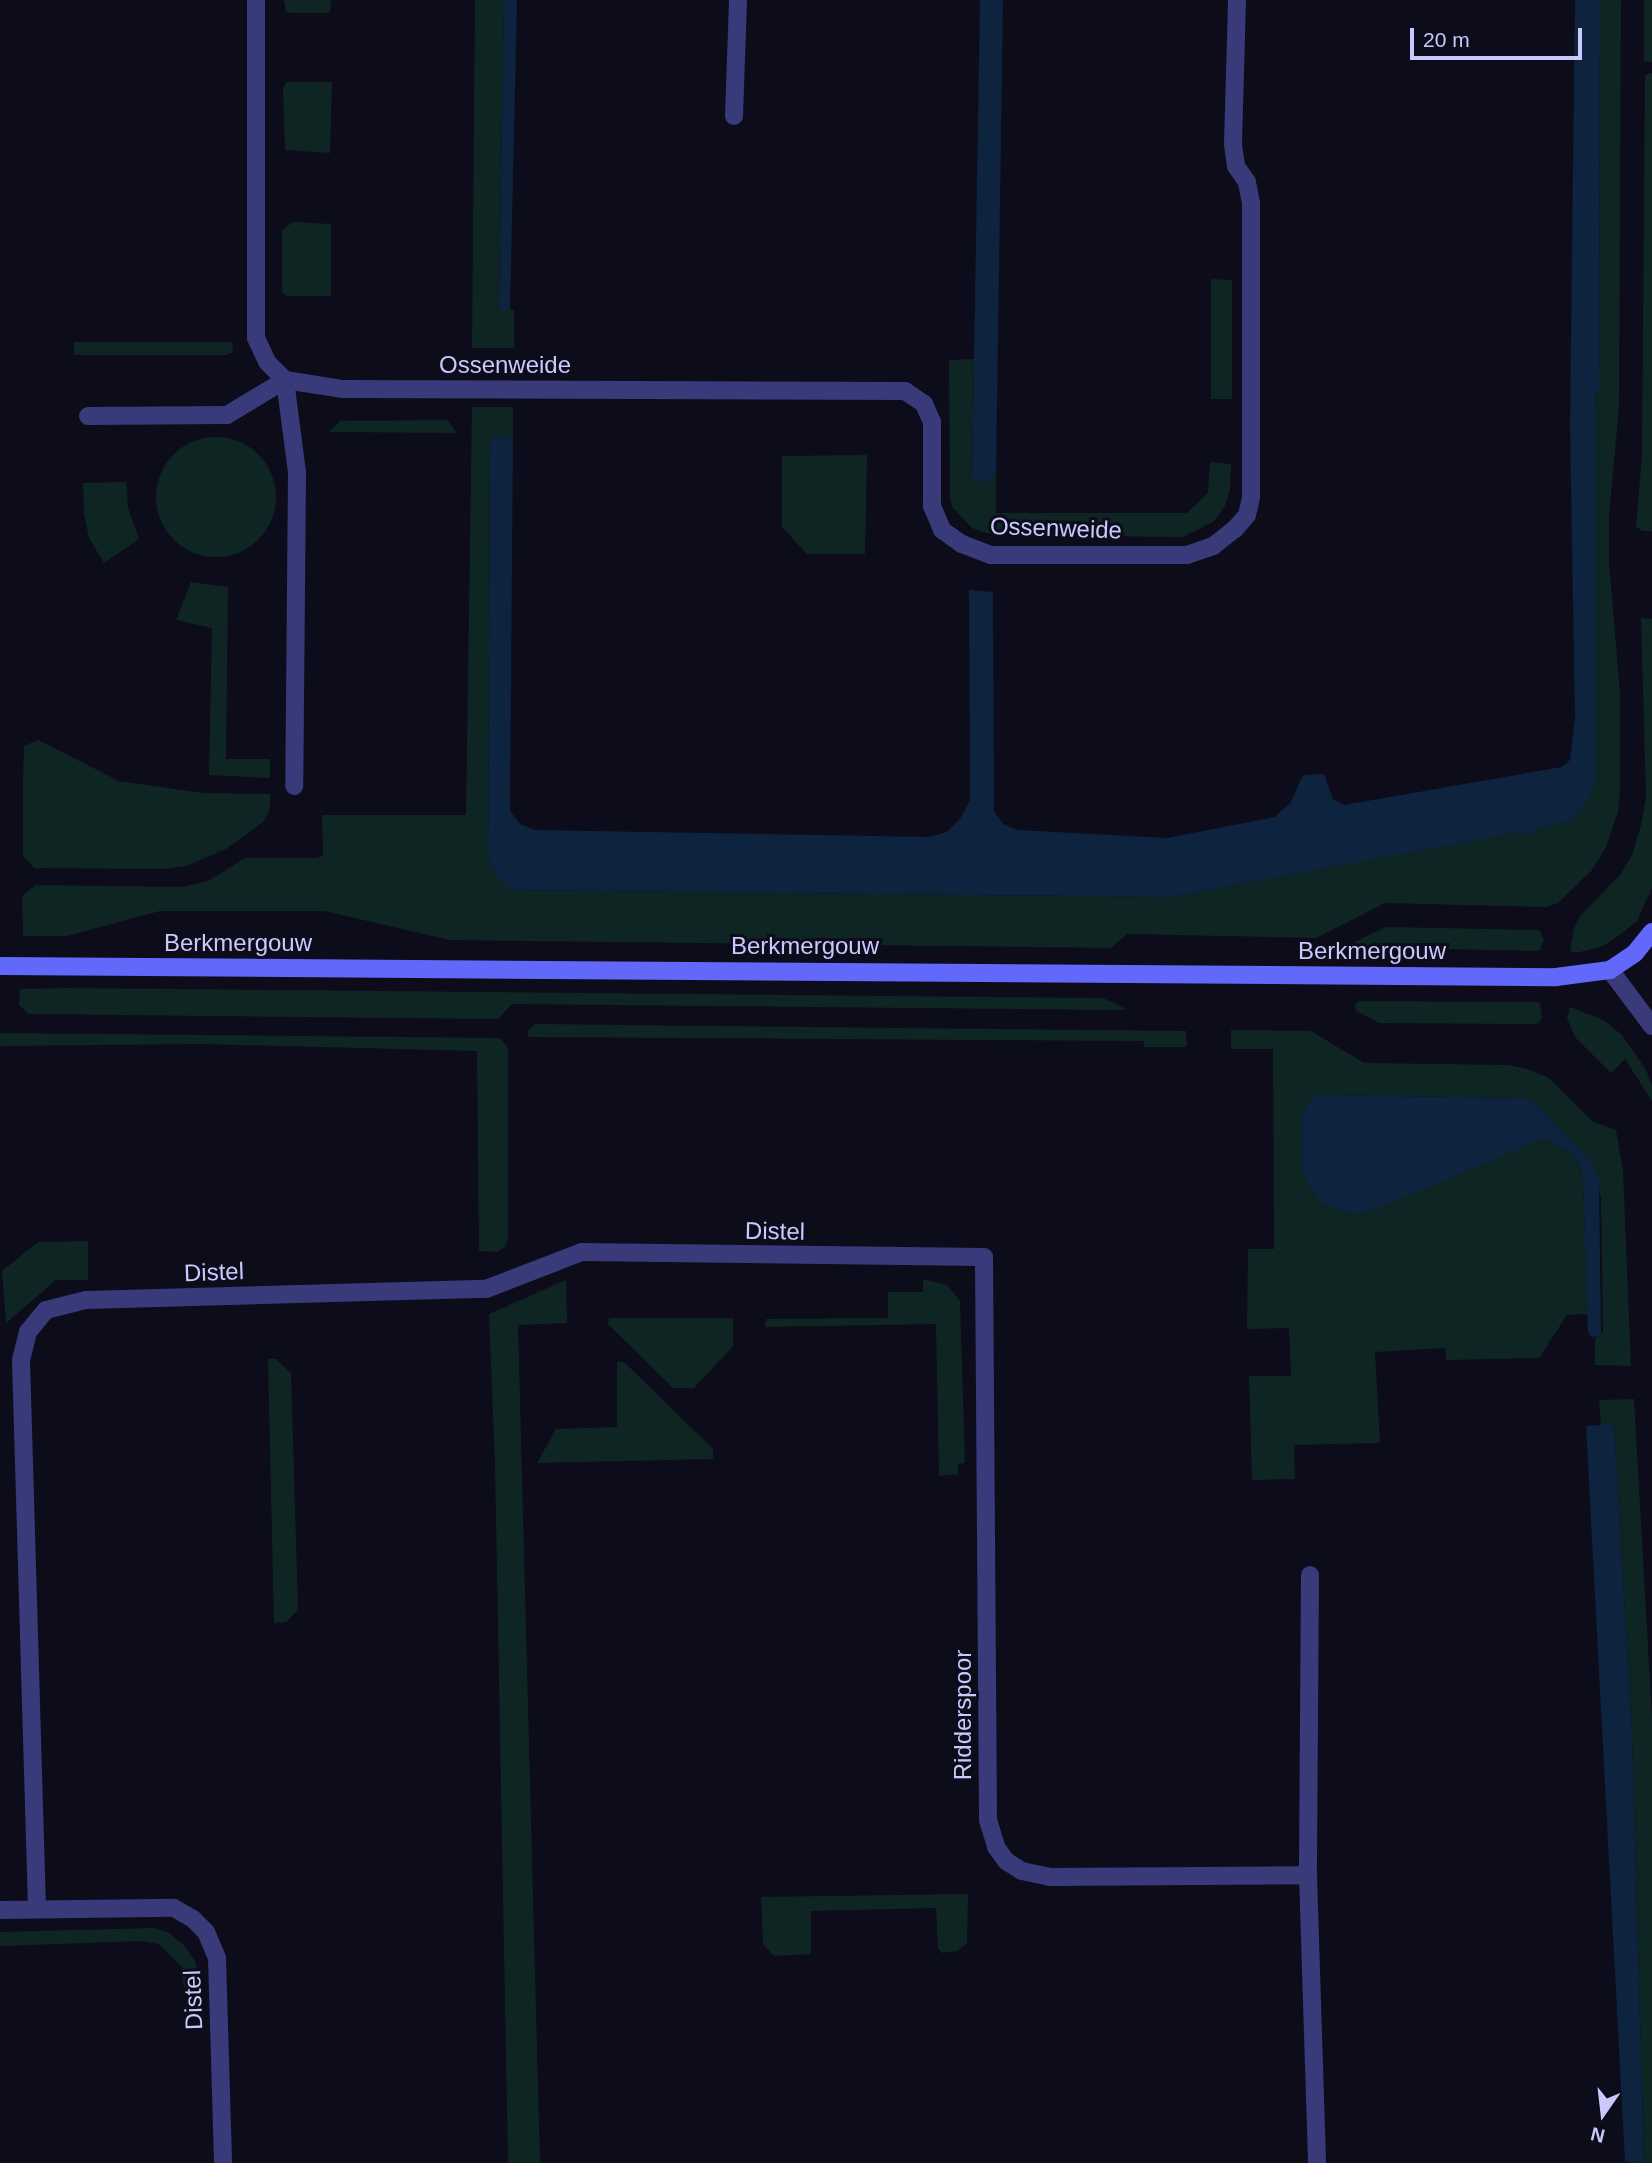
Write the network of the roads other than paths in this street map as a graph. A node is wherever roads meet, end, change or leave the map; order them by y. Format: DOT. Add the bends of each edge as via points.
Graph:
graph roads {
  1 [pos="256,0"];
  2 [pos="738,0"];
  3 [pos="1237,0"];
  4 [pos="734,116"];
  5 [pos="285,380"];
  6 [pos="88,416"];
  7 [pos="294,786"];
  8 [pos="1652,932"];
  9 [pos="0,966"];
  10 [pos="1610,970"];
  11 [pos="1652,1026"];
  12 [pos="984,1258"];
  13 [pos="1310,1575"];
  14 [pos="1308,1875"];
  15 [pos="37,1909"];
  16 [pos="0,1910"];
  17 [pos="223,2163"];
  18 [pos="1317,2163"];
  1 -- 5 [label="street" via="256,338 267,362"];
  2 -- 4 [label="street"];
  3 -- 5 [label="street, Ossenweide" via="1233,144 1236,166 1247,183 1251,203 1251,497 1247,515 1213,546 1187,555 991,555 962,544 942,530 932,506 932,422 924,404 905,391 343,389"];
  5 -- 6 [label="street" via="227,415"];
  5 -- 7 [label="street" via="297,473"];
  8 -- 10 [label="street" via="1636,953"];
  9 -- 10 [label="street, Berkmergouw" via="1556,977"];
  10 -- 11 [label="street"];
  12 -- 14 [label="street, Ridderspoor" via="989,1820 996,1847 1006,1861 1022,1871 1050,1877"];
  12 -- 15 [label="street, Distel" via="582,1252 486,1289 86,1300 46,1310 28,1332 21,1360"];
  13 -- 14 [label="street"];
  14 -- 18 [label="street"];
  15 -- 16 [label="street, Distel"];
  15 -- 17 [label="street, Distel" via="174,1908 206,1932 217,1958"];
}
